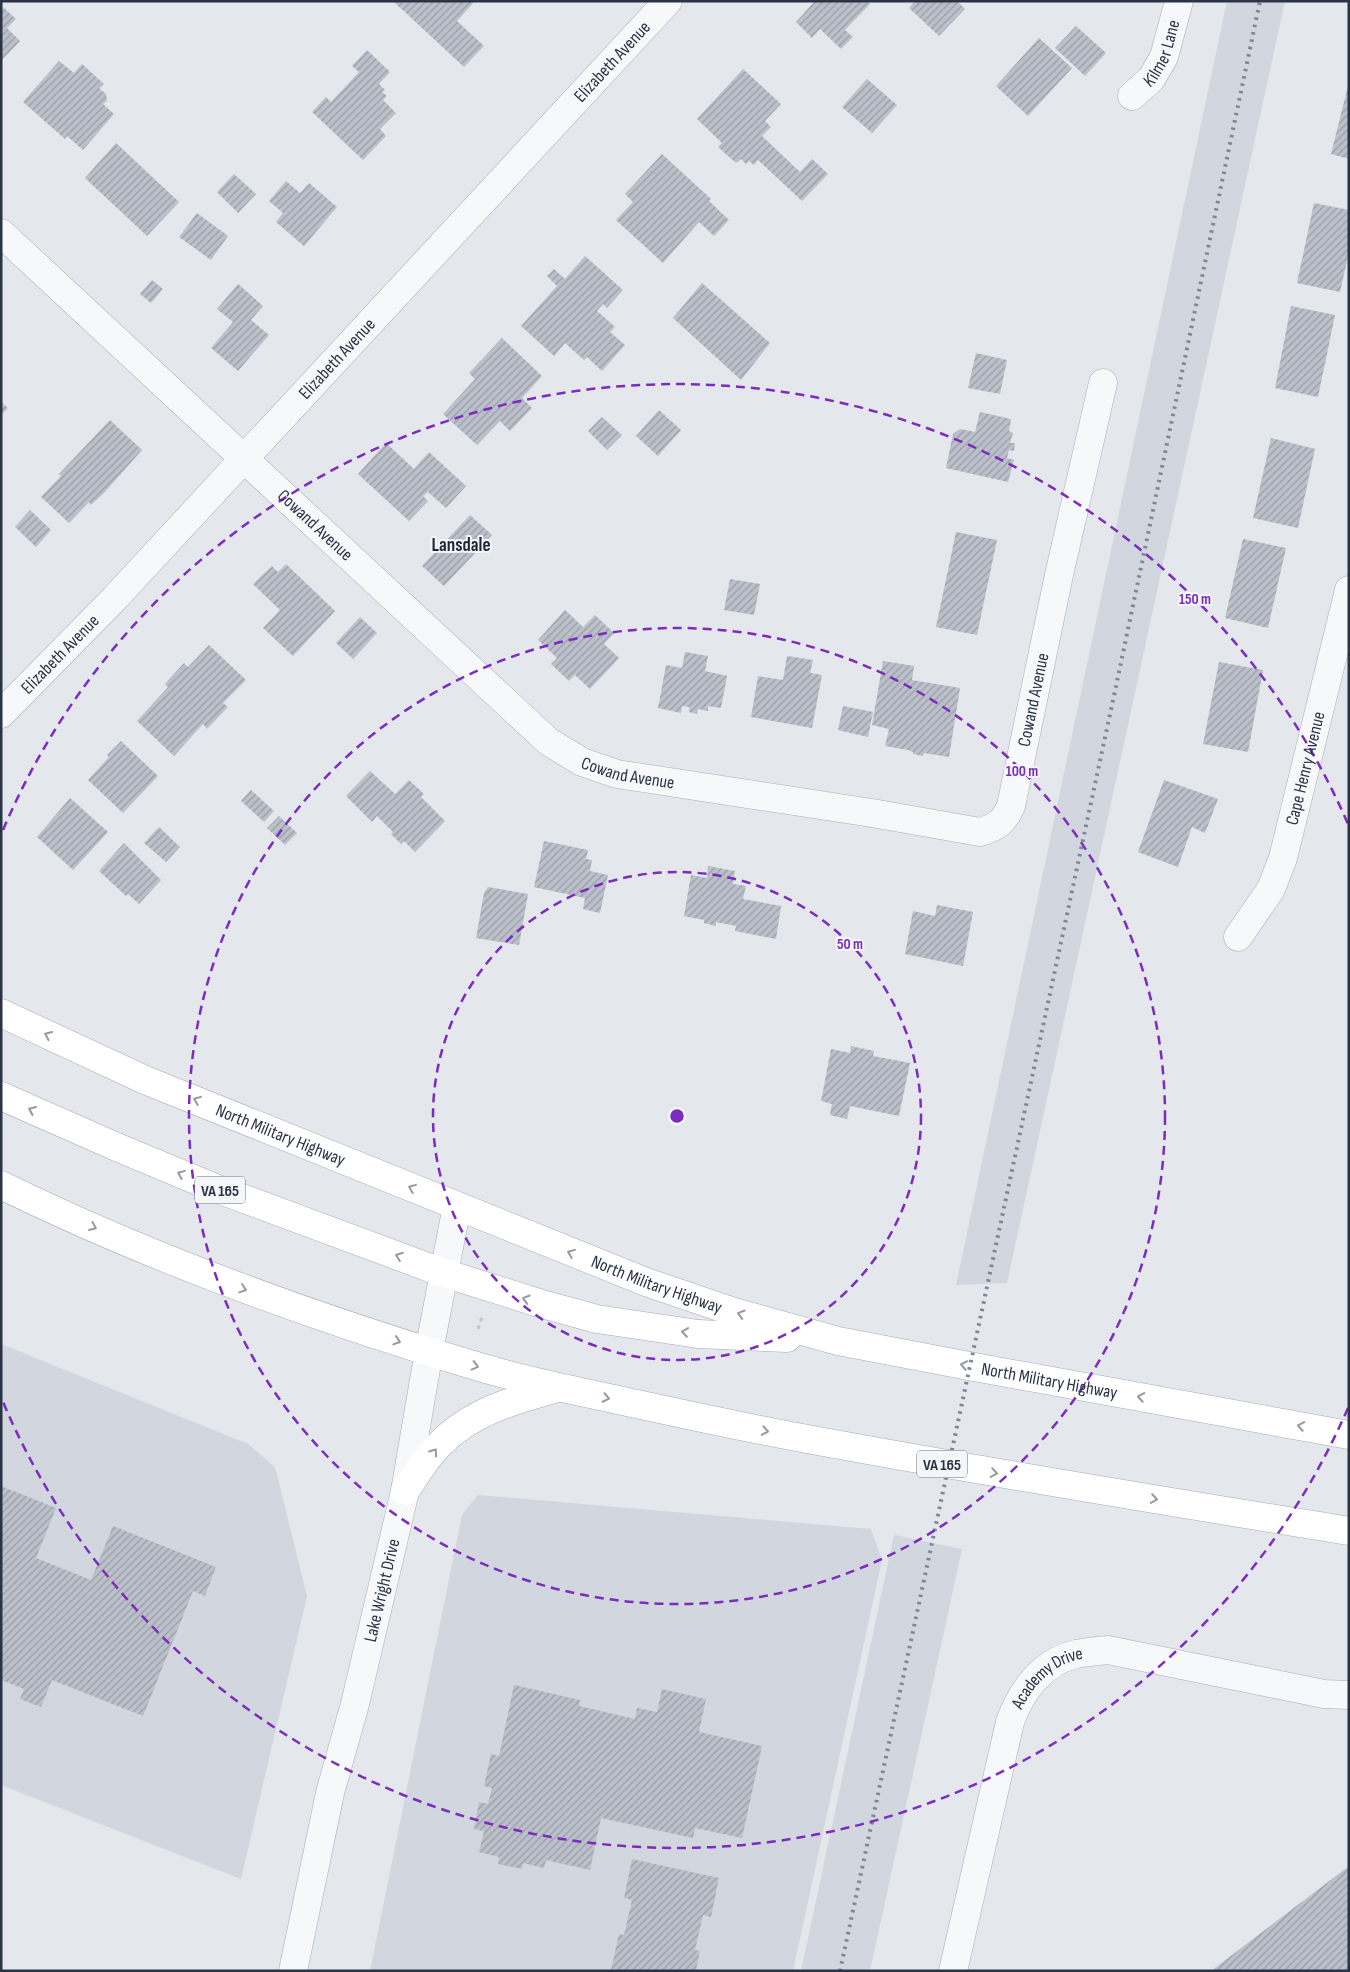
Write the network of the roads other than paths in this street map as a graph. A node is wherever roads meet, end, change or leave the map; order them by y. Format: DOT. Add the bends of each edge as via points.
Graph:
graph roads {
  1 [pos="668,1"];
  2 [pos="1180,1"];
  3 [pos="1132,96"];
  4 [pos="1,233"];
  5 [pos="1103,382"];
  6 [pos="242,459"];
  7 [pos="1349,590"];
  8 [pos="1,714"];
  9 [pos="1238,937"];
  10 [pos="1,1013"];
  11 [pos="1,1096"];
  12 [pos="1,1185"];
  13 [pos="457,1206"];
  14 [pos="444,1273"];
  15 [pos="838,1341"];
  16 [pos="429,1351"];
  17 [pos="558,1387"];
  18 [pos="1349,1434"];
  19 [pos="405,1491"];
  20 [pos="1342,1534"];
  21 [pos="1349,1695"];
  22 [pos="293,1971"];
  23 [pos="953,1971"];
  1 -- 6 [label="street, Elizabeth Avenue"];
  2 -- 3 [label="street, Kilmer Lane" via="1164,57 1151,79"];
  4 -- 6 [label="street, Cowand Avenue"];
  5 -- 6 [label="street, Cowand Avenue" via="1011,806 996,827 980,832 617,774 582,762 550,742"];
  6 -- 8 [label="street, Elizabeth Avenue" via="114,599"];
  7 -- 9 [label="street, Cape Henry Avenue" via="1283,858 1271,889"];
  13 -- 10 [label="main road, North Military Highway, one-way" via="145,1080"];
  14 -- 11 [label="main road, VA 165, one-way" via="215,1188"];
  12 -- 16 [label="main road, VA 165, one-way" via="202,1274"];
  13 -- 14 [label="street, Lake Wright Drive"];
  15 -- 13 [label="main road, North Military Highway, one-way" via="734,1312 646,1282"];
  15 -- 14 [label="main road, VA 165, one-way" via="698,1334 597,1319"];
  14 -- 16 [label="street, Lake Wright Drive"];
  18 -- 15 [label="main road, North Military Highway / VA 165, one-way"];
  16 -- 17 [label="main road, VA 165, one-way"];
  16 -- 19 [label="street, Lake Wright Drive"];
  19 -- 17 [label="main road, one-way" via="439,1444 466,1422 505,1402"];
  17 -- 20 [label="main road, VA 165, one-way" via="950,1466"];
  19 -- 22 [label="street, Lake Wright Drive" via="355,1704 330,1793"];
  21 -- 23 [label="street, Academy Drive" via="1324,1694 1108,1650 1074,1655 1054,1664 1032,1681 1017,1702 1010,1722"];
}
